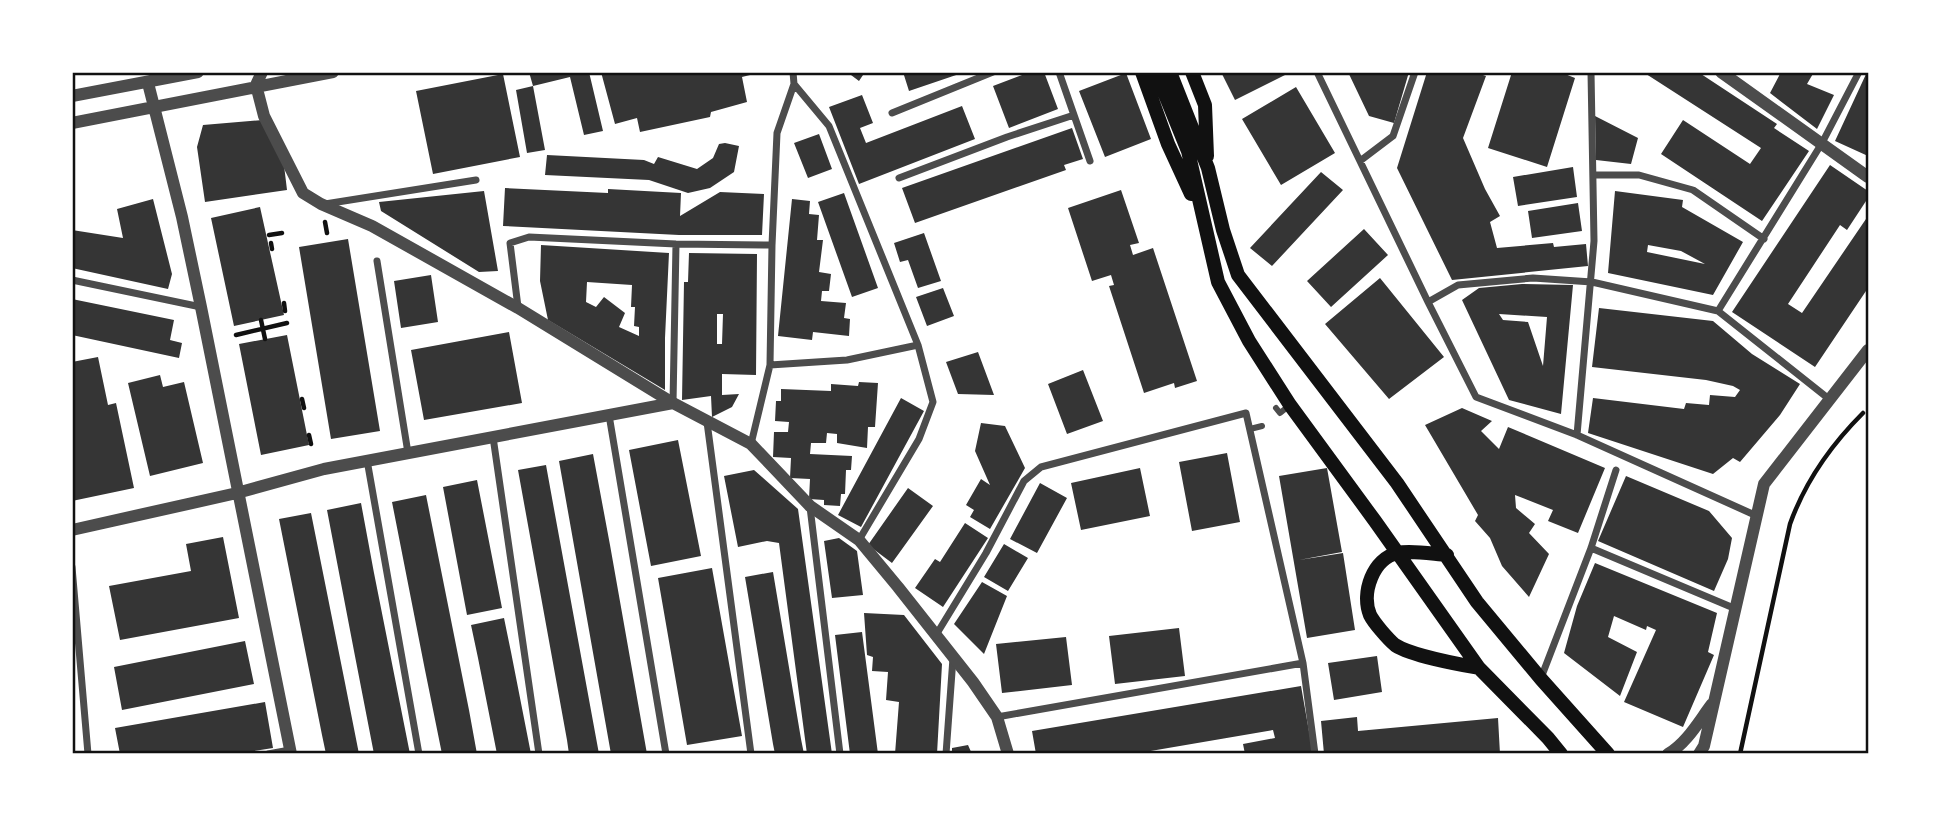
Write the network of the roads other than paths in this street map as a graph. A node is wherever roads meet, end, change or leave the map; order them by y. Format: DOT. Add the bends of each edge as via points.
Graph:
graph roads {
  1 [pos="198,72"];
  2 [pos="262,72"];
  3 [pos="333,72"];
  4 [pos="793,72"];
  5 [pos="993,72"];
  6 [pos="1059,72"];
  7 [pos="1142,72"];
  8 [pos="1156,72"];
  9 [pos="1170,72"];
  10 [pos="1192,72"];
  11 [pos="1317,72"];
  12 [pos="1415,72"];
  13 [pos="1591,72"];
  14 [pos="1721,72"];
  15 [pos="1858,72"];
  16 [pos="148,83"];
  17 [pos="256,85"];
  18 [pos="793,85"];
  19 [pos="72,96"];
  20 [pos="154,107"];
  21 [pos="892,113"];
  22 [pos="1074,115"];
  23 [pos="72,123"];
  24 [pos="1822,143"];
  25 [pos="1090,161"];
  26 [pos="1360,161"];
  27 [pos="1208,168"];
  28 [pos="1593,175"];
  29 [pos="1868,177"];
  30 [pos="900,178"];
  31 [pos="476,180"];
  32 [pos="321,204"];
  33 [pos="1203,219"];
  34 [pos="1764,239"];
  35 [pos="676,244"];
  36 [pos="772,245"];
  37 [pos="377,261"];
  38 [pos="72,280"];
  39 [pos="1592,282"];
  40 [pos="1428,302"];
  41 [pos="201,307"];
  42 [pos="518,308"];
  43 [pos="1718,311"];
  44 [pos="918,345"];
  45 [pos="1868,350"];
  46 [pos="770,365"];
  47 [pos="1829,399"];
  48 [pos="673,404"];
  49 [pos="609,415"];
  50 [pos="707,421"];
  51 [pos="1262,426"];
  52 [pos="1250,429"];
  53 [pos="1577,435"];
  54 [pos="493,438"];
  55 [pos="751,444"];
  56 [pos="408,453"];
  57 [pos="367,460"];
  58 [pos="1616,470"];
  59 [pos="237,493"];
  60 [pos="810,506"];
  61 [pos="1758,516"];
  62 [pos="72,530"];
  63 [pos="859,540"];
  64 [pos="1591,548"];
  65 [pos="1397,553"];
  66 [pos="1447,555"];
  67 [pos="72,567"];
  68 [pos="1737,609"];
  69 [pos="936,635"];
  70 [pos="953,657"];
  71 [pos="1303,663"];
  72 [pos="1479,668"];
  73 [pos="1541,679"];
  74 [pos="1714,701"];
  75 [pos="997,717"];
  76 [pos="291,752"];
  77 [pos="1609,752"];
  78 [pos="89,754"];
  79 [pos="268,754"];
  80 [pos="419,754"];
  81 [pos="539,754"];
  82 [pos="666,754"];
  83 [pos="751,754"];
  84 [pos="840,754"];
  85 [pos="946,754"];
  86 [pos="1008,754"];
  87 [pos="1315,754"];
  88 [pos="1561,754"];
  89 [pos="1668,754"];
  90 [pos="1699,754"];
  1 -- 16 [label="street"];
  2 -- 17 [label="street"];
  3 -- 17 [label="street"];
  4 -- 18 [label="street"];
  5 -- 21 [label="street"];
  6 -- 22 [label="street"];
  7 -- 33 [label="main road" via="1168,144"];
  8 -- 33 [label="main road" via="1188,151"];
  9 -- 27 [label="main road"];
  10 -- 27 [label="main road" via="1205,105"];
  11 -- 26 [label="street"];
  12 -- 26 [label="street" via="1394,136"];
  13 -- 28 [label="street"];
  14 -- 24 [label="street"];
  15 -- 24 [label="street"];
  16 -- 19 [label="street"];
  16 -- 20 [label="street"];
  17 -- 20 [label="street"];
  17 -- 32 [label="street" via="264,116 303,193"];
  18 -- 36 [label="street" via="777,133"];
  18 -- 44 [label="street" via="829,126"];
  20 -- 23 [label="street"];
  20 -- 41 [label="street"];
  22 -- 25 [label="street"];
  22 -- 30 [label="street"];
  24 -- 29 [label="street"];
  24 -- 34 [label="street"];
  26 -- 40 [label="street"];
  27 -- 66 [label="main road" via="1238,275"];
  28 -- 34 [label="street" via="1639,175 1693,190"];
  28 -- 39 [label="street"];
  31 -- 32 [label="street"];
  32 -- 42 [label="street" via="372,226"];
  33 -- 65 [label="main road" via="1218,282 1283,406"];
  34 -- 43 [label="street"];
  35 -- 36 [label="street"];
  35 -- 42 [label="street" via="529,237 510,243"];
  35 -- 48 [label="street"];
  36 -- 46 [label="street"];
  37 -- 56 [label="street"];
  38 -- 41 [label="street"];
  39 -- 40 [label="street" via="1533,278 1458,285"];
  39 -- 43 [label="street"];
  39 -- 53 [label="street"];
  40 -- 53 [label="street" via="1476,397"];
  41 -- 59 [label="street"];
  42 -- 48 [label="street"];
  43 -- 47 [label="street"];
  44 -- 46 [label="street" via="847,360"];
  44 -- 63 [label="street" via="933,402 919,439"];
  45 -- 47 [label="street"];
  46 -- 55 [label="street"];
  47 -- 61 [label="street" via="1764,484"];
  48 -- 49 [label="street"];
  48 -- 50 [label="street"];
  49 -- 54 [label="street"];
  49 -- 82 [label="street"];
  50 -- 55 [label="street"];
  50 -- 83 [label="street"];
  51 -- 52 [label="street"];
  52 -- 69 [label="street" via="1246,413 1041,467 1024,481"];
  52 -- 71 [label="street"];
  53 -- 61 [label="street"];
  54 -- 56 [label="street"];
  54 -- 81 [label="street"];
  55 -- 60 [label="street"];
  56 -- 57 [label="street"];
  57 -- 59 [label="street"];
  57 -- 80 [label="street"];
  58 -- 64 [label="street"];
  59 -- 62 [label="street"];
  59 -- 76 [label="street"];
  60 -- 63 [label="street"];
  60 -- 84 [label="street"];
  61 -- 68 [label="street"];
  63 -- 69 [label="street"];
  64 -- 68 [label="street"];
  64 -- 73 [label="street"];
  65 -- 66 [label="main road"];
  65 -- 72 [label="main road"];
  65 -- 72 [label="main road" via="1378,564 1369,583 1371,616 1395,645"];
  66 -- 73 [label="main road" via="1477,602"];
  67 -- 78 [label="street"];
  68 -- 74 [label="street"];
  69 -- 70 [label="street"];
  70 -- 75 [label="street"];
  70 -- 85 [label="street"];
  71 -- 75 [label="street"];
  71 -- 87 [label="street"];
  72 -- 88 [label="main road"];
  73 -- 77 [label="main road"];
  74 -- 89 [label="street"];
  74 -- 90 [label="street"];
  75 -- 86 [label="street"];
  76 -- 79 [label="street"];
}
